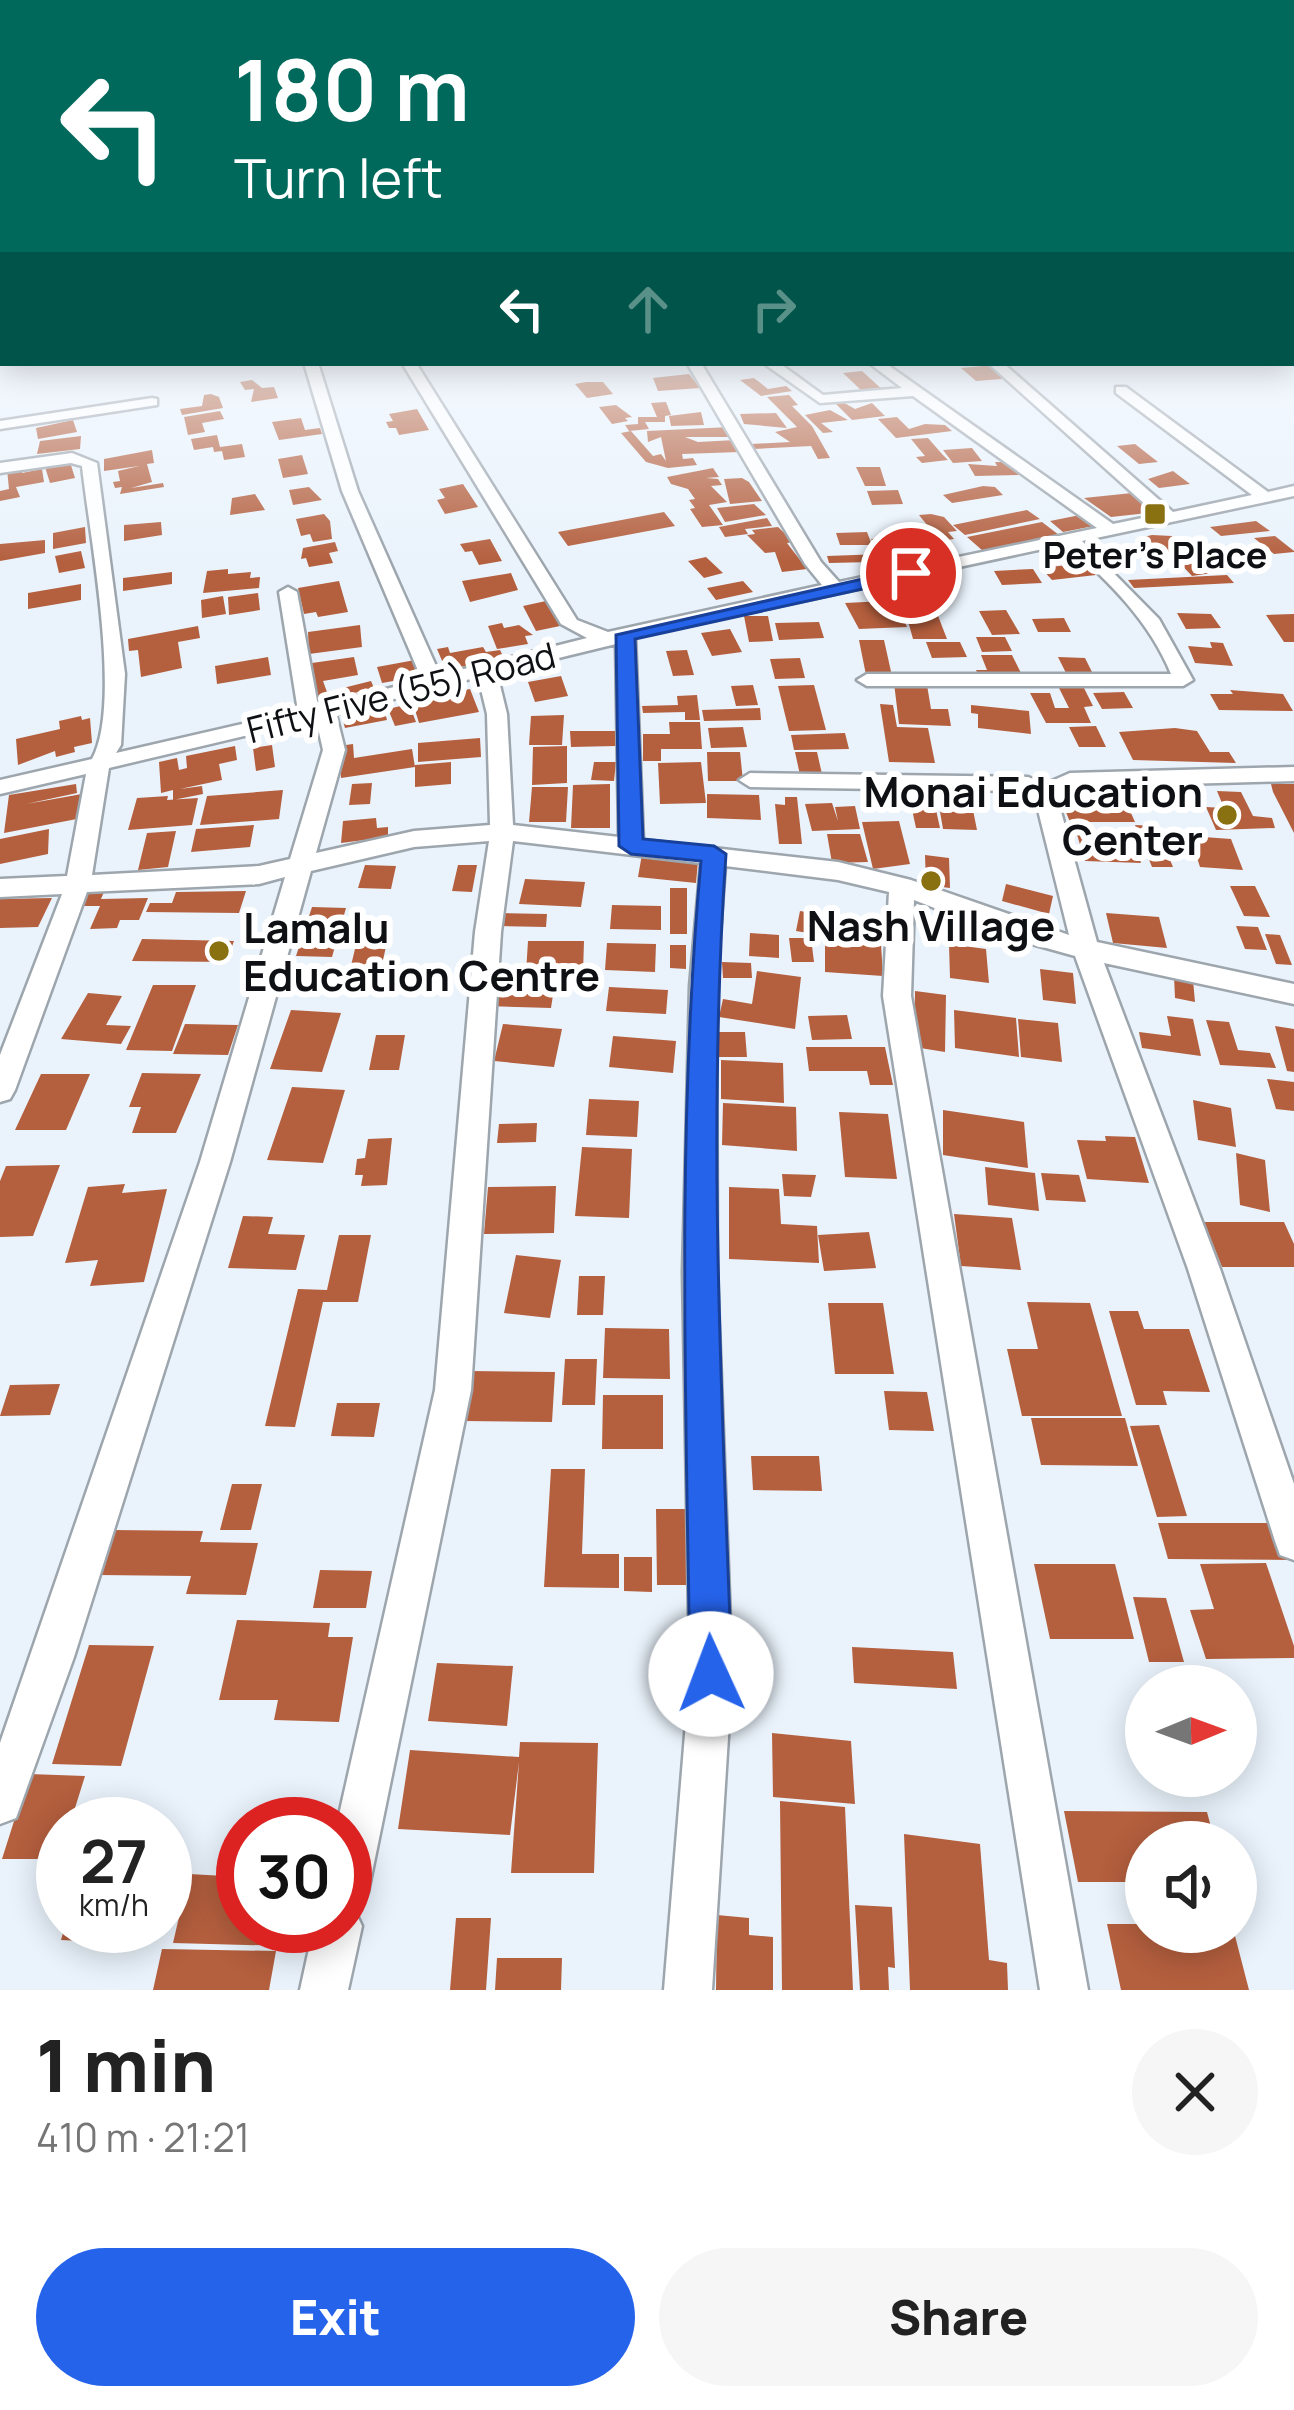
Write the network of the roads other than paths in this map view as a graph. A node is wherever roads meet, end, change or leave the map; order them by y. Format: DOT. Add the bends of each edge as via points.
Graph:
graph roads {
  1 [pos="316,378"];
  2 [pos="419,378"];
  3 [pos="703,378"];
  4 [pos="792,378"];
  5 [pos="898,378"];
  6 [pos="1012,378"];
  7 [pos="1120,390"];
  8 [pos="917,391"];
  9 [pos="152,402"];
  10 [pos="0,425"];
  11 [pos="0,468"];
  12 [pos="1294,491"];
  13 [pos="1265,497"];
  14 [pos="1169,517"];
  15 [pos="1112,531"];
  16 [pos="1072,541"];
  17 [pos="835,589"];
  18 [pos="288,592"];
  19 [pos="617,638"];
  20 [pos="488,671"];
  21 [pos="867,680"];
  22 [pos="434,685"];
  23 [pos="316,714"];
  24 [pos="99,765"];
  25 [pos="1294,774"];
  26 [pos="750,780"];
  27 [pos="0,787"];
  28 [pos="1045,794"];
  29 [pos="502,832"];
  30 [pos="631,846"];
  31 [pos="714,854"];
  32 [pos="298,866"];
  33 [pos="78,884"];
  34 [pos="902,886"];
  35 [pos="0,888"];
  36 [pos="1085,950"];
  37 [pos="1294,994"];
  38 [pos="0,1090"];
  39 [pos="1294,1541"];
  40 [pos="365,1797"];
  41 [pos="0,1802"];
  42 [pos="332,1953"];
  43 [pos="324,1990"];
  44 [pos="688,1990"];
  45 [pos="1064,1990"];
  1 -- 22 [label="street" via="350,491"];
  2 -- 19 [label="street" via="570,624"];
  3 -- 17 [label="street"];
  4 -- 8 [label="street" via="824,400"];
  5 -- 8 [label="street"];
  6 -- 14 [label="street"];
  7 -- 13 [label="street"];
  8 -- 15 [label="street"];
  9 -- 10 [label="street"];
  11 -- 24 [label="street" via="72,458 91,468 115,674 110,745"];
  12 -- 13 [label="street, Fifty Five (55) Road"];
  13 -- 14 [label="street, Fifty Five (55) Road"];
  14 -- 15 [label="street, Fifty Five (55) Road"];
  15 -- 16 [label="street, Fifty Five (55) Road"];
  16 -- 17 [label="street, Fifty Five (55) Road"];
  16 -- 21 [label="street" via="1133,600 1183,680"];
  17 -- 19 [label="street, Fifty Five (55) Road"];
  18 -- 23 [label="street"];
  19 -- 20 [label="street, Fifty Five (55) Road"];
  19 -- 30 [label="street"];
  20 -- 22 [label="street, Fifty Five (55) Road"];
  20 -- 29 [label="street"];
  22 -- 23 [label="street, Fifty Five (55) Road"];
  23 -- 24 [label="street, Fifty Five (55) Road"];
  23 -- 32 [label="street" via="334,750"];
  24 -- 27 [label="street, Fifty Five (55) Road"];
  24 -- 33 [label="street"];
  25 -- 28 [label="street" via="1070,780"];
  26 -- 28 [label="street" via="1028,784"];
  28 -- 36 [label="street"];
  29 -- 30 [label="street"];
  29 -- 32 [label="street" via="414,839"];
  29 -- 40 [label="street" via="453,1390"];
  30 -- 31 [label="street"];
  31 -- 34 [label="street"];
  31 -- 44 [label="street" via="703,986 700,1271 711,1674"];
  32 -- 33 [label="street" via="210,880"];
  32 -- 41 [label="street" via="215,1162"];
  33 -- 35 [label="street"];
  33 -- 38 [label="street"];
  34 -- 36 [label="street"];
  34 -- 45 [label="street" via="897,996"];
  36 -- 37 [label="street"];
  36 -- 39 [label="street"];
  42 -- 43 [label="street"];
}
